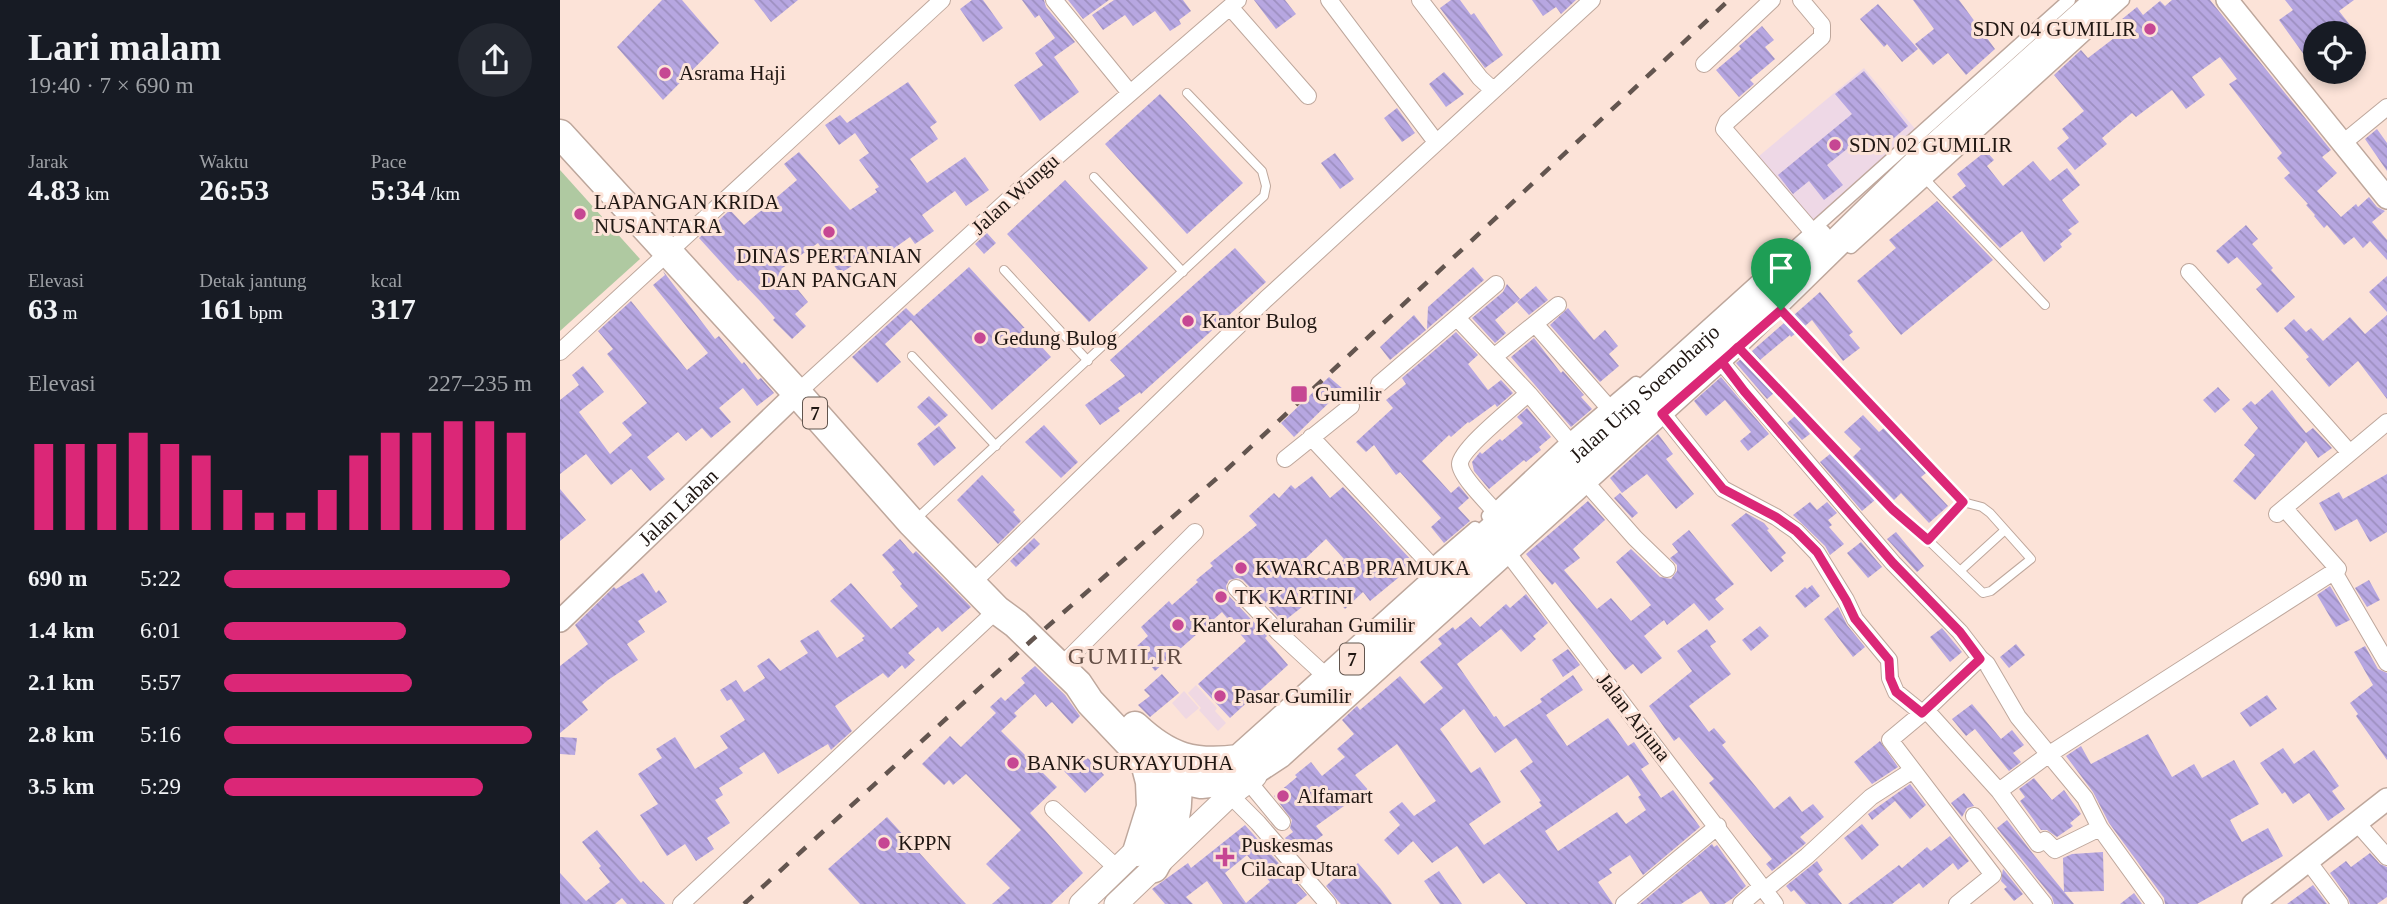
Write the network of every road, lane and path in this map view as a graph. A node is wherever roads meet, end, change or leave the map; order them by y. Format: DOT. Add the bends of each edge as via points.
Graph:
graph roads {
  1 [pos="942,0"];
  2 [pos="1054,0"];
  3 [pos="1329,0"];
  4 [pos="1420,0"];
  5 [pos="1592,0"];
  6 [pos="1772,0"];
  7 [pos="1801,0"];
  8 [pos="2069,0"];
  9 [pos="2082,0"];
  10 [pos="2100,0"];
  11 [pos="2123,0"];
  12 [pos="2227,0"];
  13 [pos="1234,3"];
  14 [pos="1704,64"];
  15 [pos="1493,90"];
  16 [pos="1130,93"];
  17 [pos="1187,93"];
  18 [pos="1308,96"];
  19 [pos="2387,107"];
  20 [pos="560,134"];
  21 [pos="1436,142"];
  22 [pos="2343,144"];
  23 [pos="1923,171"];
  24 [pos="1094,177"];
  25 [pos="2387,198"];
  26 [pos="1814,234"];
  27 [pos="667,253"];
  28 [pos="1004,270"];
  29 [pos="1183,272"];
  30 [pos="2189,272"];
  31 [pos="1496,284"];
  32 [pos="1558,305"];
  33 [pos="2045,305"];
  34 [pos="1778,307"];
  35 [pos="1458,318"];
  36 [pos="1535,324"];
  37 [pos="560,352"];
  38 [pos="1728,352"];
  39 [pos="912,356"];
  40 [pos="1495,356"];
  41 [pos="1088,361"];
  42 [pos="1379,384"];
  43 [pos="797,393"];
  44 [pos="1529,394"];
  45 [pos="1351,406"];
  46 [pos="1612,412"];
  47 [pos="1661,412"];
  48 [pos="2387,422"];
  49 [pos="1311,437"];
  50 [pos="996,446"];
  51 [pos="2350,453"];
  52 [pos="1285,459"];
  53 [pos="1579,464"];
  54 [pos="1963,502"];
  55 [pos="912,523"];
  56 [pos="2005,530"];
  57 [pos="1195,532"];
  58 [pos="1500,532"];
  59 [pos="1928,540"];
  60 [pos="1667,569"];
  61 [pos="1437,571"];
  62 [pos="1960,571"];
  63 [pos="2334,572"];
  64 [pos="972,583"];
  65 [pos="1236,588"];
  66 [pos="997,610"];
  67 [pos="560,621"];
  68 [pos="1980,659"];
  69 [pos="2387,663"];
  70 [pos="1069,675"];
  71 [pos="1329,679"];
  72 [pos="1924,712"];
  73 [pos="1149,751"];
  74 [pos="1279,754"];
  75 [pos="2048,755"];
  76 [pos="1913,770"];
  77 [pos="1239,778"];
  78 [pos="1185,790"];
  79 [pos="1999,791"];
  80 [pos="2387,799"];
  81 [pos="1053,809"];
  82 [pos="1974,816"];
  83 [pos="1282,822"];
  84 [pos="2357,822"];
  85 [pos="1718,826"];
  86 [pos="2100,828"];
  87 [pos="2387,857"];
  88 [pos="2308,861"];
  89 [pos="1136,863"];
  90 [pos="1764,888"];
  91 [pos="1122,902"];
  92 [pos="681,904"];
  93 [pos="1081,904"];
  94 [pos="1328,904"];
  95 [pos="1624,904"];
  96 [pos="1741,904"];
  97 [pos="1775,904"];
  98 [pos="1957,904"];
  99 [pos="2044,904"];
  100 [pos="2155,904"];
  101 [pos="2253,904"];
  102 [pos="2340,904"];
  1 -- 27 [label="street"];
  2 -- 16 [label="street"];
  3 -- 21 [label="street"];
  4 -- 15 [label="street"];
  5 -- 15 [label="street"];
  6 -- 14 [label="street"];
  7 -- 26 [label="street" via="1822,25 1822,37 1724,129"];
  8 -- 26 [label="street"];
  9 -- 26 [label="highway, Jalan Urip Soemoharjo / 7"];
  10 -- 23 [label="highway, Jalan Urip Soemoharjo / 7"];
  11 -- 23 [label="street"];
  12 -- 22 [label="street"];
  13 -- 16 [label="street, Jalan Wungu"];
  13 -- 18 [label="street"];
  15 -- 21 [label="street"];
  16 -- 43 [label="street, Jalan Wungu"];
  17 -- 29 [label="lane" via="1262,171 1266,186 1264,196"];
  19 -- 22 [label="street"];
  20 -- 27 [label="highway, 7"];
  21 -- 64 [label="street"];
  22 -- 25 [label="street"];
  23 -- 33 [label="lane"];
  23 -- 34 [label="highway, Jalan Urip Soemoharjo / 7"];
  24 -- 29 [label="lane"];
  26 -- 46 [label="highway, Jalan Urip Soemoharjo / 7"];
  27 -- 37 [label="street"];
  27 -- 43 [label="highway, 7"];
  28 -- 41 [label="lane"];
  29 -- 41 [label="lane"];
  30 -- 51 [label="street"];
  31 -- 35 [label="street"];
  32 -- 36 [label="street"];
  34 -- 38 [label="highway, Jalan Urip Soemoharjo / 7"];
  34 -- 54 [label="lane"];
  35 -- 40 [label="street"];
  35 -- 42 [label="street"];
  36 -- 40 [label="street"];
  36 -- 46 [label="street"];
  38 -- 47 [label="highway, Jalan Urip Soemoharjo / 7"];
  38 -- 59 [label="lane"];
  38 -- 68 [label="street" via="1744,391"];
  39 -- 50 [label="lane"];
  40 -- 44 [label="street"];
  41 -- 50 [label="lane"];
  43 -- 55 [label="highway, 7"];
  43 -- 67 [label="street, Jalan Laban"];
  44 -- 53 [label="street"];
  44 -- 58 [label="street, Jalan Arjuna" via="1467,450 1460,462"];
  45 -- 49 [label="street"];
  46 -- 53 [label="highway, Jalan Urip Soemoharjo / 7"];
  47 -- 53 [label="highway, Jalan Urip Soemoharjo / 7"];
  47 -- 72 [label="street" via="1723,489 1776,517 1817,552 1855,619 1889,660 1896,692"];
  48 -- 51 [label="street"];
  49 -- 52 [label="street"];
  49 -- 61 [label="street"];
  50 -- 55 [label="lane"];
  51 -- 63 [label="street" via="2280,511 2338,569"];
  53 -- 58 [label="highway, Jalan Urip Soemoharjo / 7"];
  53 -- 58 [label="street"];
  53 -- 60 [label="street" via="1635,538"];
  54 -- 56 [label="lane" via="1982,507"];
  54 -- 59 [label="lane"];
  55 -- 64 [label="highway, 7"];
  56 -- 62 [label="lane"];
  56 -- 62 [label="lane" via="2030,561 1986,593"];
  57 -- 70 [label="street"];
  58 -- 61 [label="highway, Jalan Urip Soemoharjo / 7"];
  58 -- 74 [label="highway, Jalan Urip Soemoharjo / 7"];
  58 -- 85 [label="street, Jalan Arjuna"];
  59 -- 62 [label="lane"];
  61 -- 71 [label="highway, Jalan Urip Soemoharjo / 7"];
  63 -- 69 [label="street"];
  63 -- 75 [label="street"];
  64 -- 66 [label="highway, 7"];
  65 -- 71 [label="street"];
  66 -- 70 [label="highway, 7"];
  66 -- 92 [label="street"];
  68 -- 72 [label="street"];
  68 -- 75 [label="street"];
  70 -- 73 [label="highway, 7" via="1090,702"];
  71 -- 77 [label="highway, Jalan Urip Soemoharjo / 7"];
  72 -- 76 [label="street" via="1890,740"];
  72 -- 79 [label="street"];
  73 -- 77 [label="highway, 7" via="1215,762"];
  73 -- 78 [label="highway, 7" via="1164,773"];
  73 -- 89 [label="highway" via="1151,807"];
  74 -- 77 [label="main road"];
  74 -- 78 [label="highway, 7" via="1247,775"];
  75 -- 79 [label="street"];
  75 -- 86 [label="street" via="2085,798"];
  76 -- 90 [label="street" via="1871,797"];
  76 -- 98 [label="street" via="1993,875"];
  77 -- 78 [label="main road"];
  77 -- 83 [label="street"];
  77 -- 89 [label="main road"];
  77 -- 94 [label="street"];
  78 -- 89 [label="highway" via="1167,844"];
  79 -- 86 [label="street" via="2038,844 2046,840 2055,850"];
  80 -- 84 [label="street"];
  81 -- 89 [label="street"];
  82 -- 99 [label="street"];
  84 -- 87 [label="street"];
  84 -- 88 [label="street"];
  85 -- 90 [label="street, Jalan Arjuna"];
  85 -- 95 [label="street"];
  86 -- 100 [label="street"];
  88 -- 101 [label="street"];
  88 -- 102 [label="street"];
  89 -- 91 [label="main road"];
  89 -- 93 [label="main road"];
  90 -- 96 [label="street"];
  90 -- 97 [label="street, Jalan Arjuna"];
}
